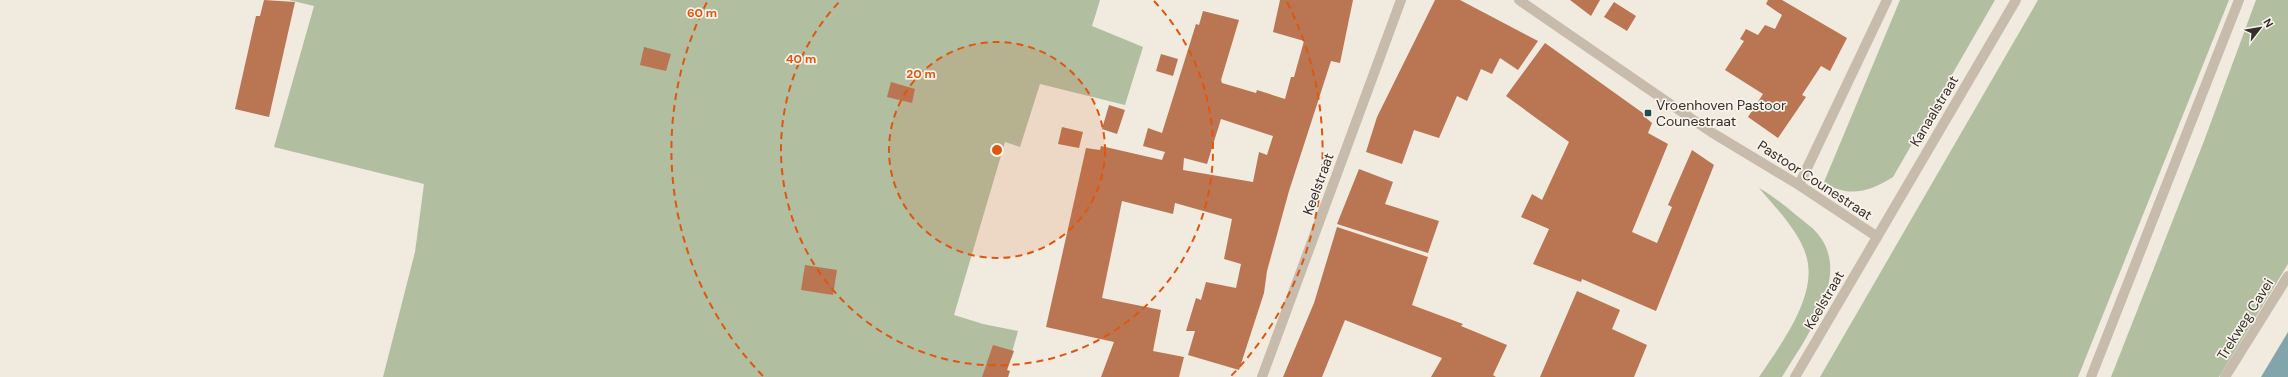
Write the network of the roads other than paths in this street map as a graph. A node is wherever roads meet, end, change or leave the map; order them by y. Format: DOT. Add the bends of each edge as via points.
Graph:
graph roads {
  1 [pos="1401,0"];
  2 [pos="1519,0"];
  3 [pos="1886,0"];
  4 [pos="2016,0"];
  5 [pos="2239,0"];
  6 [pos="1799,185"];
  7 [pos="1876,236"];
  8 [pos="2288,276"];
  9 [pos="1262,377"];
  10 [pos="1795,377"];
  11 [pos="2091,377"];
  12 [pos="2225,377"];
  1 -- 9 [label="street, Keelstraat"];
  2 -- 6 [label="street, Pastoor Counestraat" via="1711,132"];
  3 -- 6 [label="street"];
  4 -- 7 [label="street, Kanaalstraat"];
  5 -- 11 [label="street"];
  6 -- 7 [label="street, Pastoor Counestraat"];
  7 -- 10 [label="street, Keelstraat"];
  8 -- 12 [label="street, Trekweg Cavei"];
}
